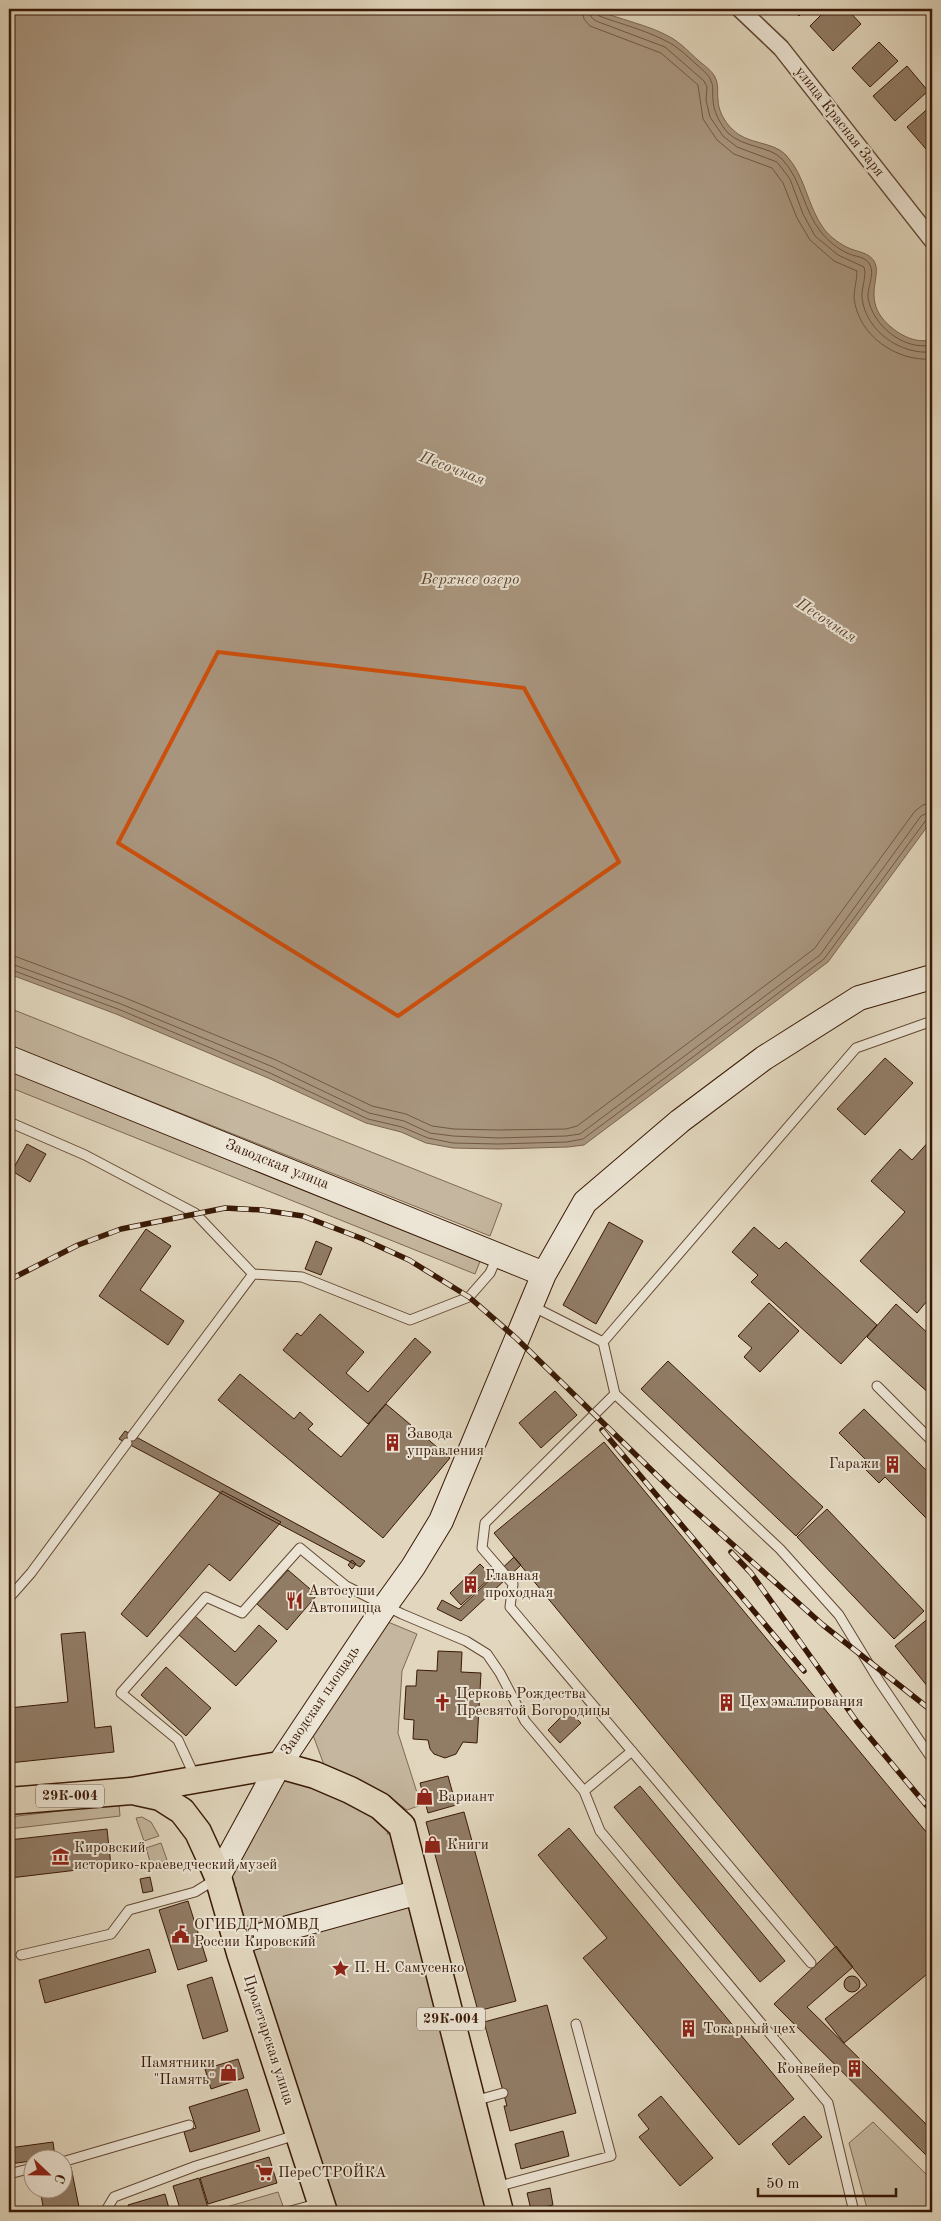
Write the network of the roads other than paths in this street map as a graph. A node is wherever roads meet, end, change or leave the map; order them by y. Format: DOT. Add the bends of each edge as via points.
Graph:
graph roads {
  1 [pos="740,9"];
  2 [pos="932,240"];
  3 [pos="932,977"];
  4 [pos="932,1021"];
  5 [pos="9,1058"];
  6 [pos="9,1122"];
  7 [pos="498,1254"];
  8 [pos="253,1274"];
  9 [pos="544,1274"];
  10 [pos="530,1305"];
  11 [pos="603,1342"];
  12 [pos="877,1386"];
  13 [pos="615,1394"];
  14 [pos="931,1436"];
  15 [pos="9,1598"];
  16 [pos="385,1606"];
  17 [pos="300,1733"];
  18 [pos="632,1751"];
  19 [pos="932,1759"];
  20 [pos="279,1765"];
  21 [pos="315,1775"];
  22 [pos="196,1780"];
  23 [pos="131,1791"];
  24 [pos="584,1791"];
  25 [pos="9,1801"];
  26 [pos="218,1877"];
  27 [pos="419,1892"];
  28 [pos="237,1942"];
  29 [pos="21,1955"];
  30 [pos="811,1964"];
  31 [pos="576,2024"];
  32 [pos="503,2092"];
  33 [pos="473,2102"];
  34 [pos="189,2124"];
  35 [pos="298,2134"];
  36 [pos="72,2159"];
  37 [pos="22,2171"];
  38 [pos="9,2174"];
  39 [pos="497,2200"];
  40 [pos="322,2208"];
  41 [pos="105,2212"];
  42 [pos="287,2212"];
  43 [pos="854,2212"];
  1 -- 2 [label="street, улица Красная Заря" via="781,48"];
  3 -- 9 [label="main road, Заводская площадь" via="859,998 764,1058 680,1120 585,1202"];
  4 -- 11 [label="lane" via="856,1048"];
  5 -- 7 [label="main road, Заводская улица"];
  6 -- 8 [label="lane" via="85,1155 195,1213"];
  7 -- 8 [label="lane" via="490,1273 469,1297 410,1320 302,1277"];
  7 -- 9 [label="main road, Заводская улица"];
  8 -- 15 [label="lane"];
  9 -- 10 [label="main road, Заводская площадь"];
  10 -- 11 [label="lane"];
  10 -- 16 [label="main road, Заводская площадь" via="441,1521"];
  11 -- 13 [label="lane"];
  12 -- 14 [label="lane"];
  13 -- 18 [label="lane" via="485,1523 482,1548 513,1584 510,1606"];
  13 -- 19 [label="lane" via="780,1549 839,1615"];
  16 -- 17 [label="main road, Заводская площадь"];
  16 -- 22 [label="lane" via="346,1586 300,1548 242,1614 206,1597 121,1693 178,1740"];
  16 -- 24 [label="lane" via="466,1641 487,1654 525,1721"];
  17 -- 20 [label="main road, Заводская площадь"];
  17 -- 21 [label="main road" via="305,1756"];
  18 -- 24 [label="lane"];
  18 -- 30 [label="lane"];
  20 -- 21 [label="main road, Заводская площадь / 29К-004"];
  20 -- 22 [label="main road, 29К-004"];
  20 -- 26 [label="main road"];
  21 -- 27 [label="main road, Заводская площадь / 29К-004" via="380,1806 402,1826"];
  22 -- 23 [label="main road, 29К-004"];
  23 -- 25 [label="main road, 29К-004"];
  23 -- 26 [label="main road, Пролетарская улица / 29К-004" via="160,1797 182,1810 198,1832"];
  24 -- 43 [label="lane" via="600,1831 828,2103"];
  26 -- 28 [label="main road, Пролетарская улица / 29К-004"];
  26 -- 29 [label="lane" via="195,1892 129,1910 110,1934"];
  27 -- 28 [label="main road"];
  27 -- 33 [label="main road, 29К-004"];
  28 -- 35 [label="main road, Пролетарская улица / 29К-004"];
  31 -- 39 [label="lane" via="611,2156"];
  32 -- 33 [label="lane"];
  33 -- 39 [label="main road, 29К-004"];
  34 -- 36 [label="lane"];
  35 -- 40 [label="main road, Пролетарская улица / 29К-004"];
  35 -- 41 [label="lane" via="196,2166 114,2197"];
  37 -- 38 [label="lane"];
  40 -- 42 [label="lane"];
}
